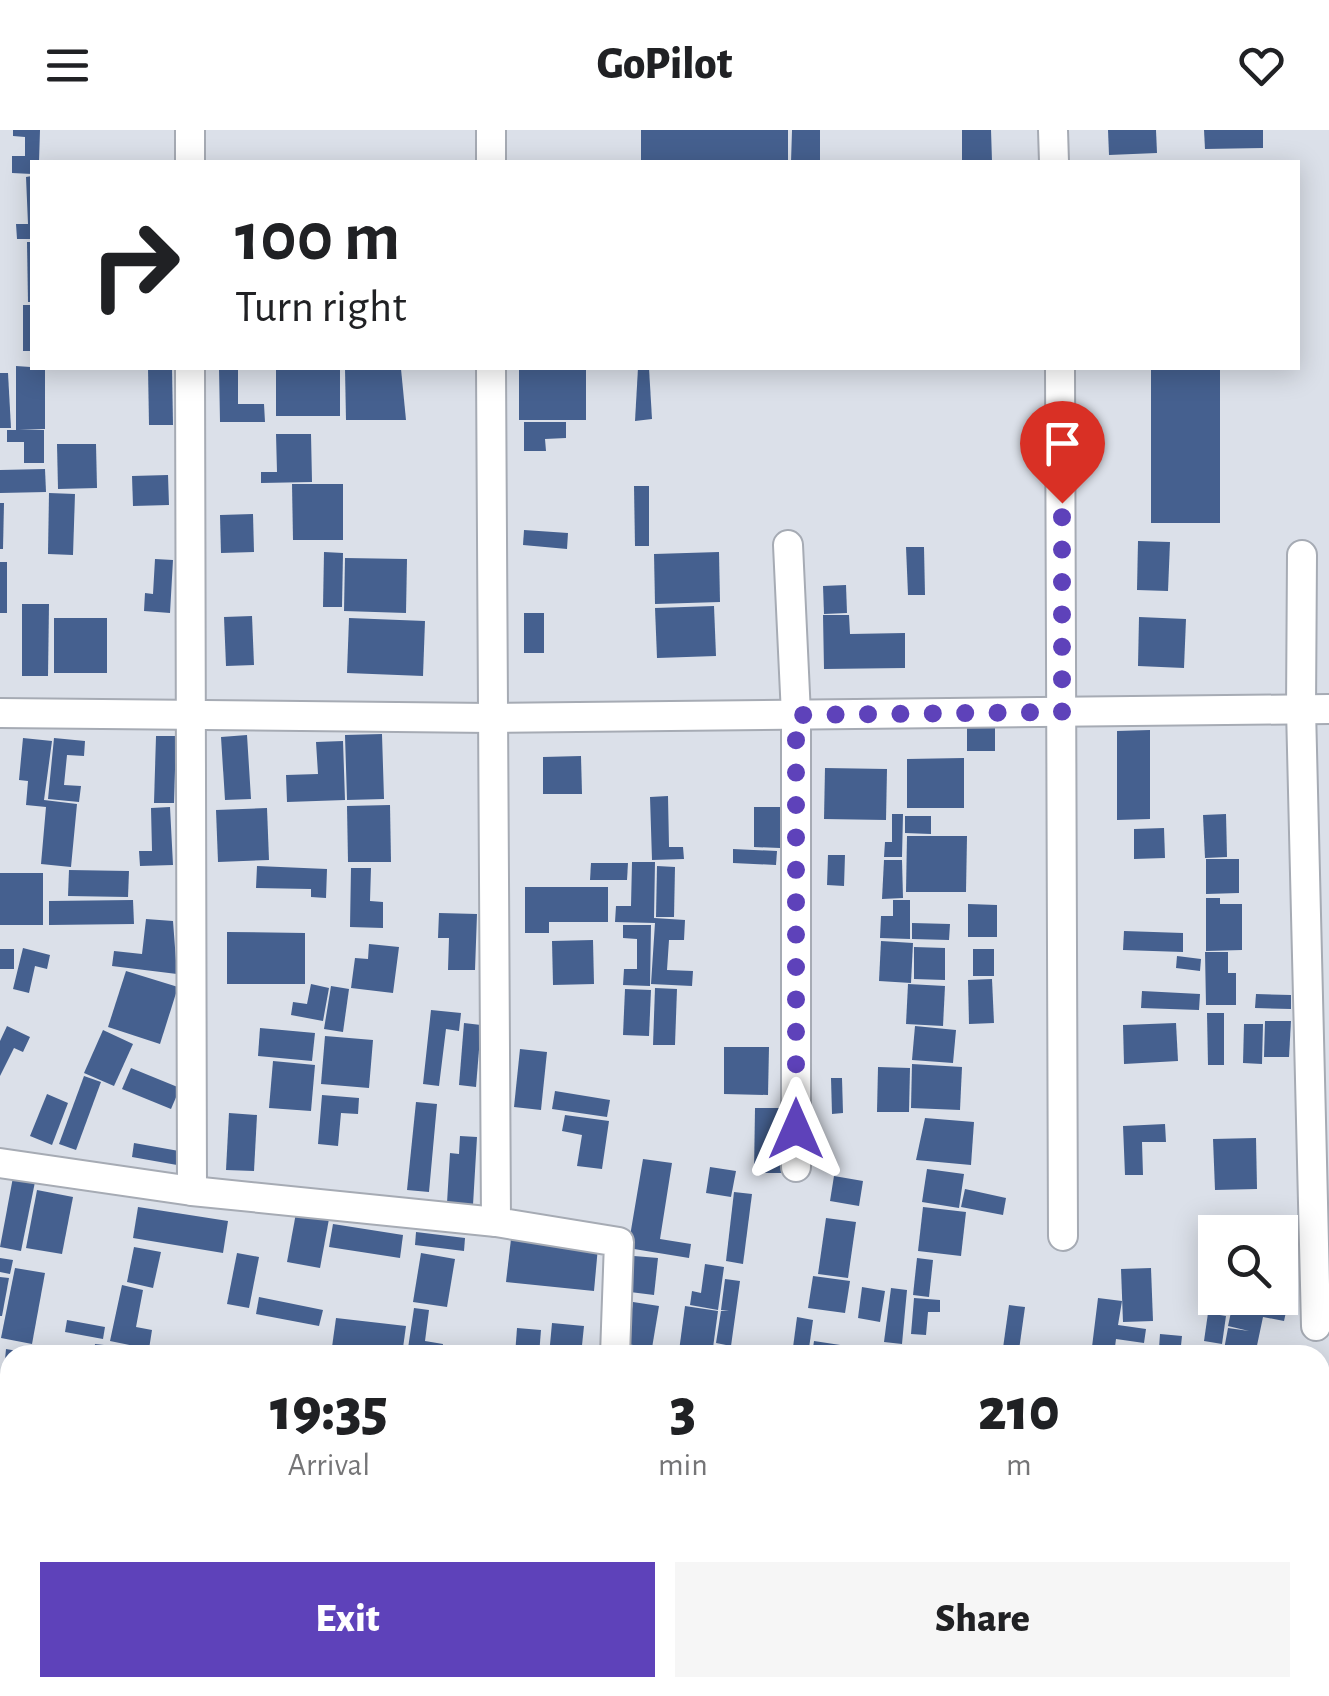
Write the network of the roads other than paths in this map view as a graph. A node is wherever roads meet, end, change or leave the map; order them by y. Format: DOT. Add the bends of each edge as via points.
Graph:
graph roads {
  1 [pos="190,130"];
  2 [pos="491,130"];
  3 [pos="1053,130"];
  4 [pos="190,160"];
  5 [pos="492,160"];
  6 [pos="1054,160"];
  7 [pos="190,370"];
  8 [pos="492,370"];
  9 [pos="1060,370"];
  10 [pos="788,545"];
  11 [pos="1302,555"];
  12 [pos="1315,709"];
  13 [pos="1062,712"];
  14 [pos="0,713"];
  15 [pos="188,715"];
  16 [pos="796,715"];
  17 [pos="491,718"];
  18 [pos="0,1163"];
  19 [pos="796,1166"];
  20 [pos="192,1191"];
  21 [pos="496,1222"];
  22 [pos="1063,1236"];
  23 [pos="1316,1326"];
  24 [pos="615,1345"];
  1 -- 4 [label="street"];
  2 -- 5 [label="street"];
  3 -- 6 [label="street"];
  7 -- 15 [label="street"];
  8 -- 17 [label="street"];
  9 -- 13 [label="street"];
  10 -- 16 [label="street"];
  11 -- 12 [label="street"];
  12 -- 13 [label="street"];
  12 -- 23 [label="street"];
  13 -- 16 [label="street"];
  13 -- 22 [label="street"];
  14 -- 15 [label="street"];
  15 -- 17 [label="street"];
  15 -- 20 [label="street"];
  16 -- 17 [label="street"];
  16 -- 19 [label="street"];
  17 -- 21 [label="street"];
  18 -- 20 [label="street"];
  20 -- 21 [label="street"];
  21 -- 24 [label="street" via="619,1242"];
}
